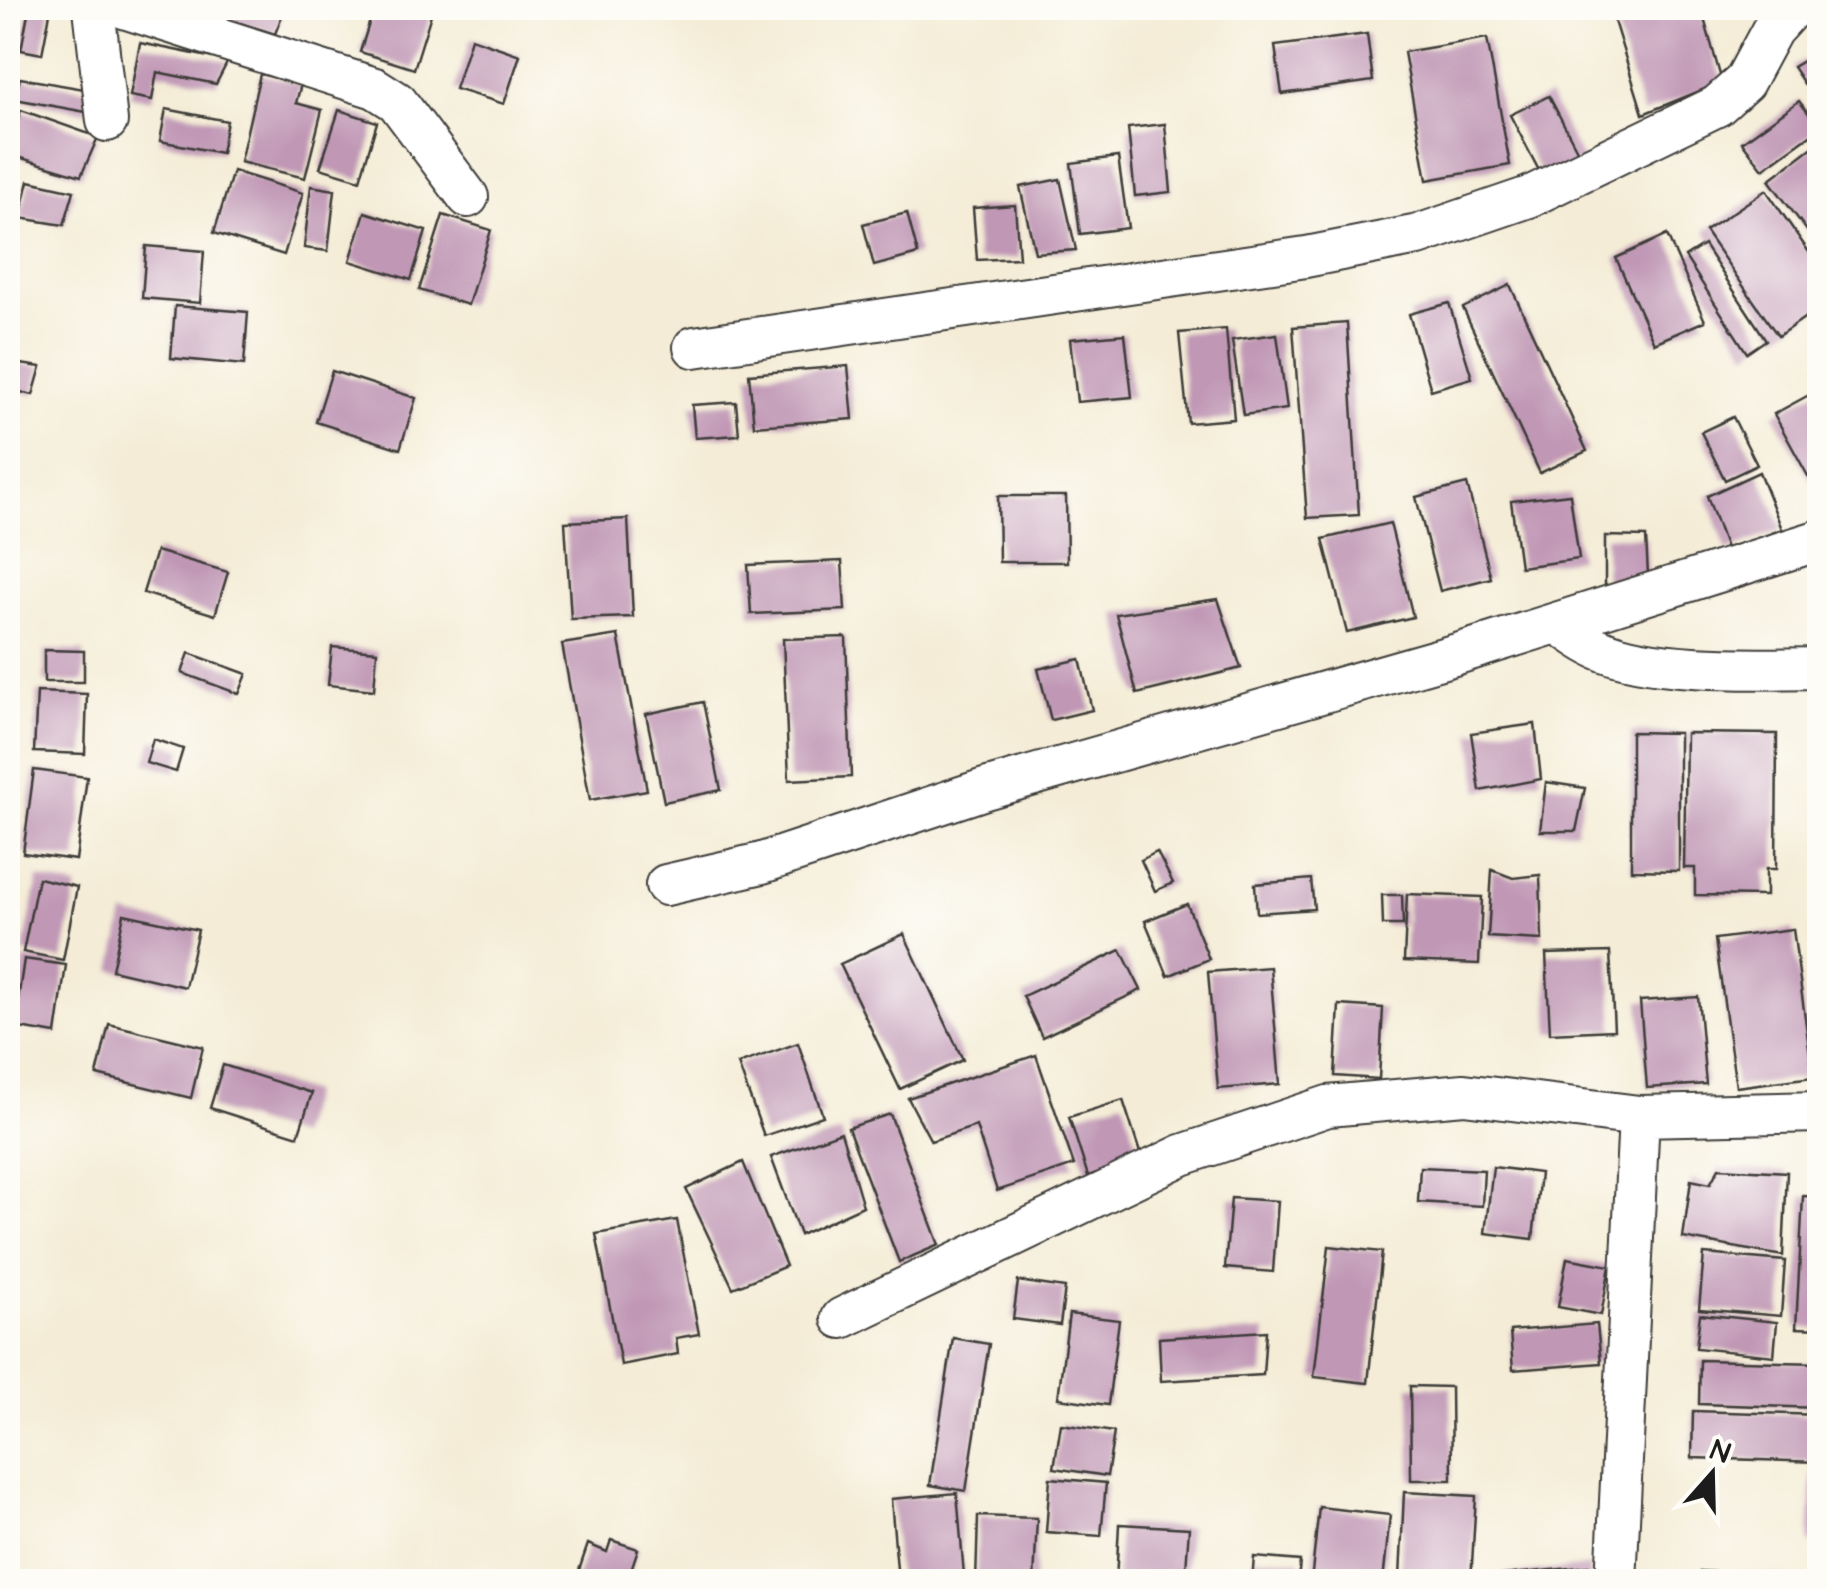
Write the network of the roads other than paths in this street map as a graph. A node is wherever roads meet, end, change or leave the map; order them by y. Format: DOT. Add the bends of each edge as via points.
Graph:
graph roads {
  1 [pos="94,8"];
  2 [pos="124,8"];
  3 [pos="1792,8"];
  4 [pos="107,121"];
  5 [pos="468,197"];
  6 [pos="694,347"];
  7 [pos="1820,540"];
  8 [pos="1557,623"];
  9 [pos="1820,668"];
  10 [pos="666,884"];
  11 [pos="1820,1112"];
  12 [pos="1639,1116"];
  13 [pos="842,1318"];
  14 [pos="1616,1582"];
  1 -- 4 [label="street"];
  2 -- 5 [label="street" via="375,88 398,102"];
  3 -- 6 [label="street" via="1744,82 1717,106 1530,197 1418,235"];
  7 -- 8 [label="street"];
  8 -- 9 [label="street" via="1594,648 1625,658 1750,670"];
  8 -- 10 [label="street" via="985,790 762,863"];
  11 -- 12 [label="street"];
  12 -- 13 [label="street" via="1464,1094 1328,1106 1182,1155"];
  12 -- 14 [label="street"];
}
